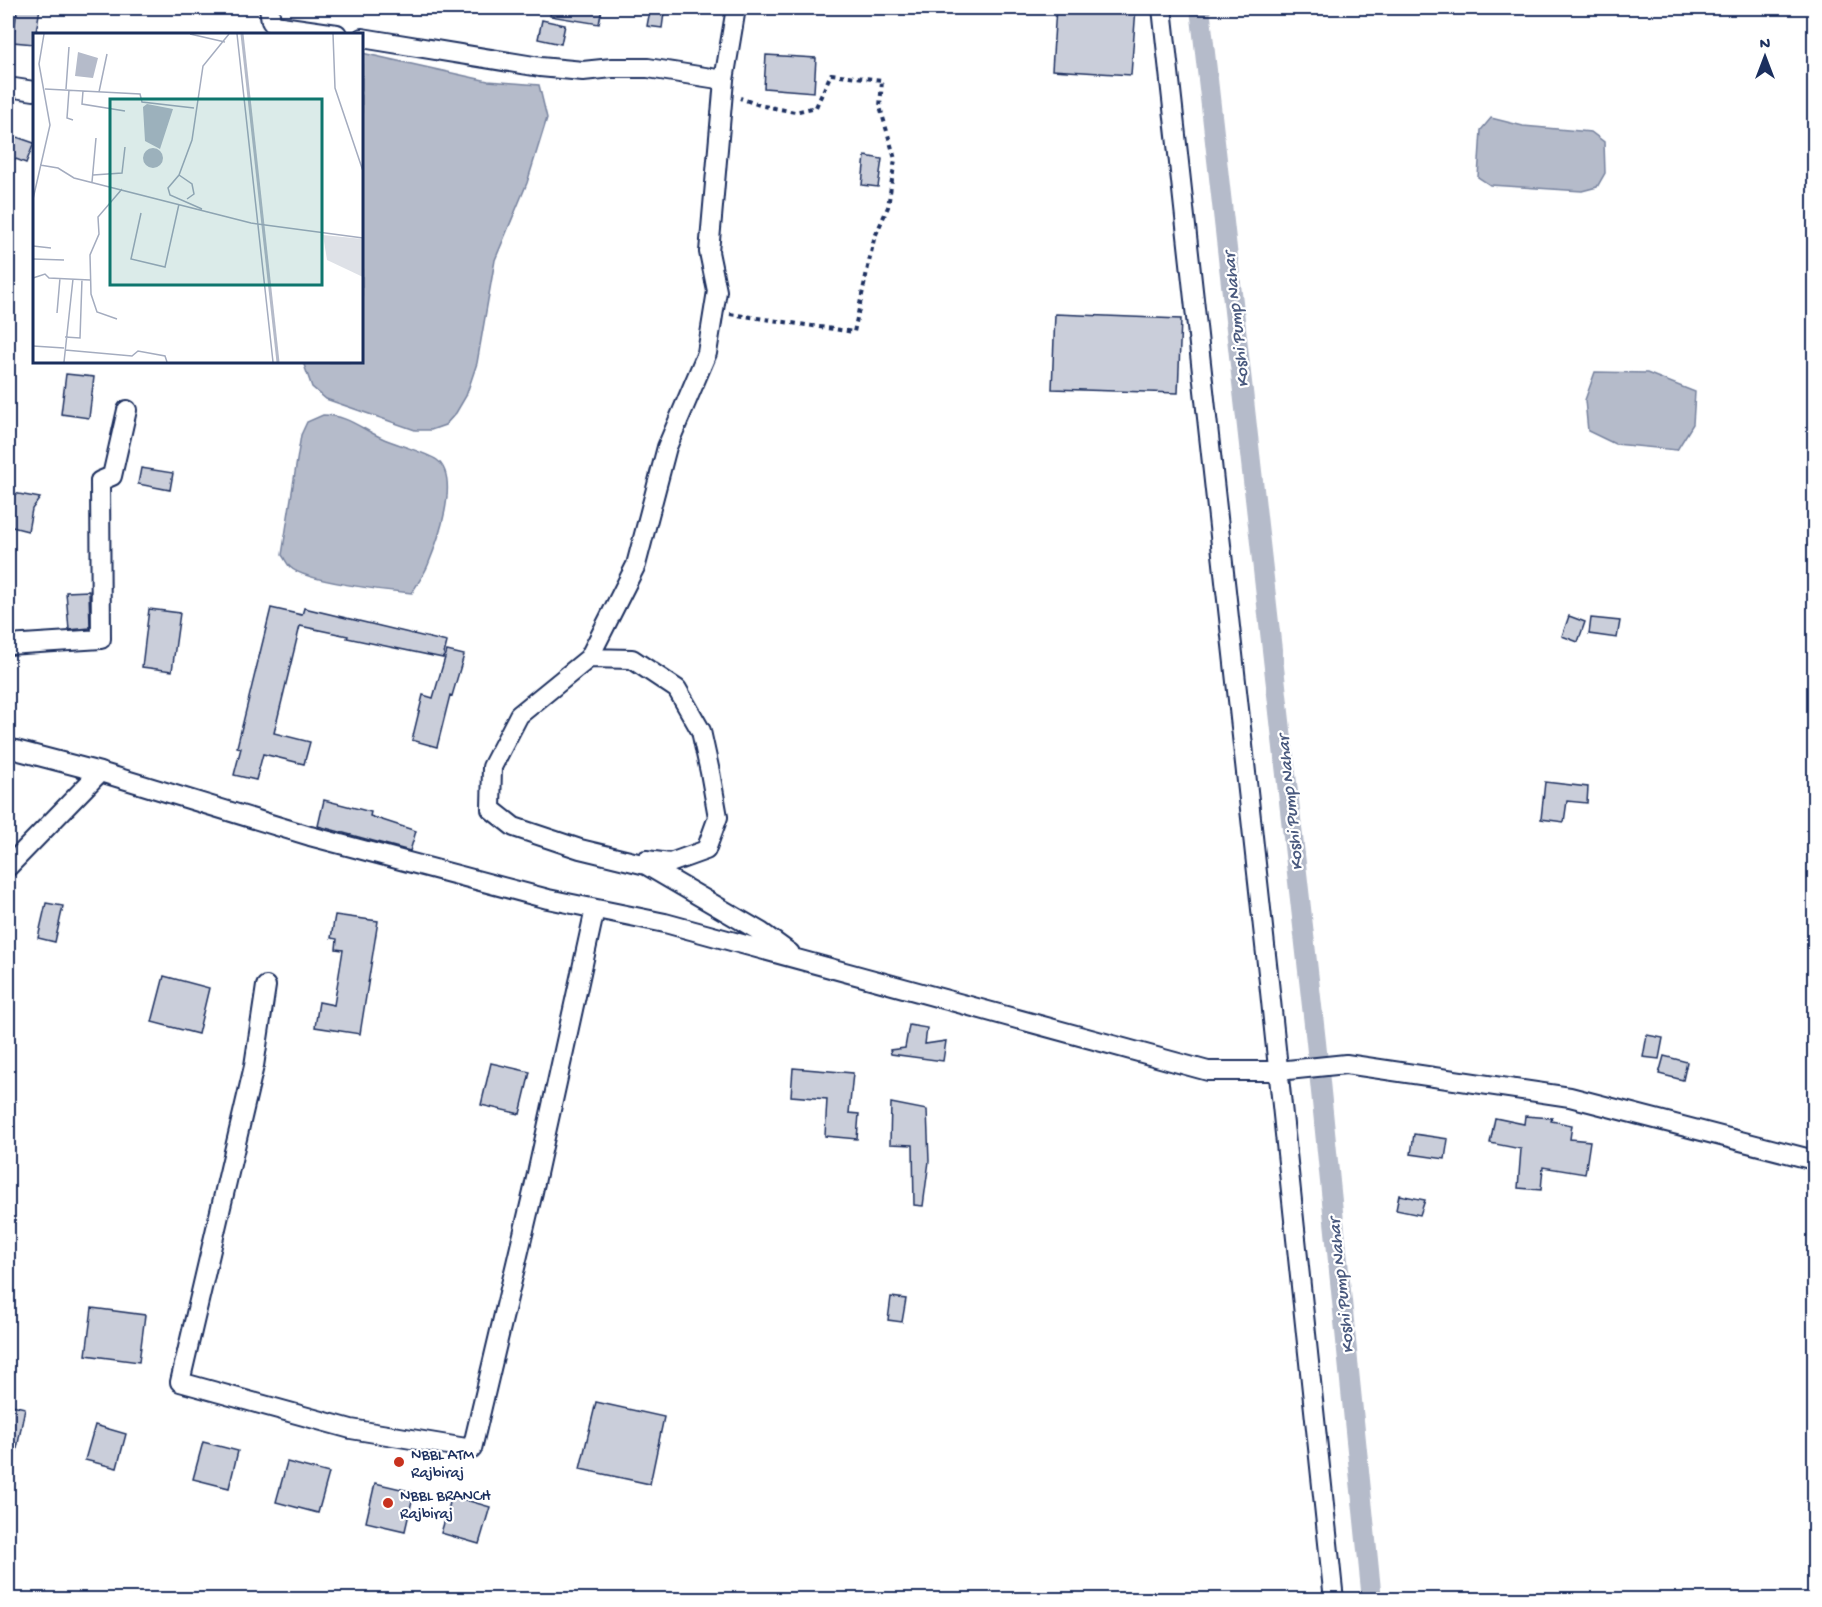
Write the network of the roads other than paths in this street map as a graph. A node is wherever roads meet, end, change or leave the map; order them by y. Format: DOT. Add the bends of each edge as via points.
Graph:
graph roads {
  1 [pos="269,8"];
  2 [pos="736,8"];
  3 [pos="1162,8"];
  4 [pos="330,33"];
  5 [pos="363,38"];
  6 [pos="724,86"];
  7 [pos="8,87"];
  8 [pos="33,91"];
  9 [pos="127,410"];
  10 [pos="8,645"];
  11 [pos="589,658"];
  12 [pos="8,748"];
  13 [pos="100,772"];
  14 [pos="580,849"];
  15 [pos="8,867"];
  16 [pos="595,909"];
  17 [pos="799,960"];
  18 [pos="266,986"];
  19 [pos="1278,1071"];
  20 [pos="1815,1160"];
  21 [pos="1334,1599"];
  1 -- 4 [label="street" via="274,25"];
  2 -- 6 [label="street"];
  3 -- 19 [label="street"];
  5 -- 6 [label="street" via="540,68 648,68"];
  6 -- 11 [label="street" via="709,252 717,291 707,353 667,447 636,565"];
  7 -- 8 [label="street"];
  9 -- 10 [label="street" via="112,476 100,481 101,639"];
  11 -- 14 [label="street" via="519,715 492,767 491,809 514,827"];
  11 -- 14 [label="street" via="632,659 677,688 701,731 718,816 706,850 670,863"];
  12 -- 13 [label="street"];
  13 -- 15 [label="street"];
  13 -- 16 [label="street" via="310,836"];
  14 -- 17 [label="street" via="646,865 761,932"];
  16 -- 17 [label="street" via="665,923"];
  16 -- 18 [label="street" via="472,1449 351,1429 180,1382 254,1066"];
  17 -- 19 [label="street" via="1208,1071"];
  19 -- 20 [label="street" via="1346,1064 1570,1097"];
  19 -- 21 [label="street"];
}
